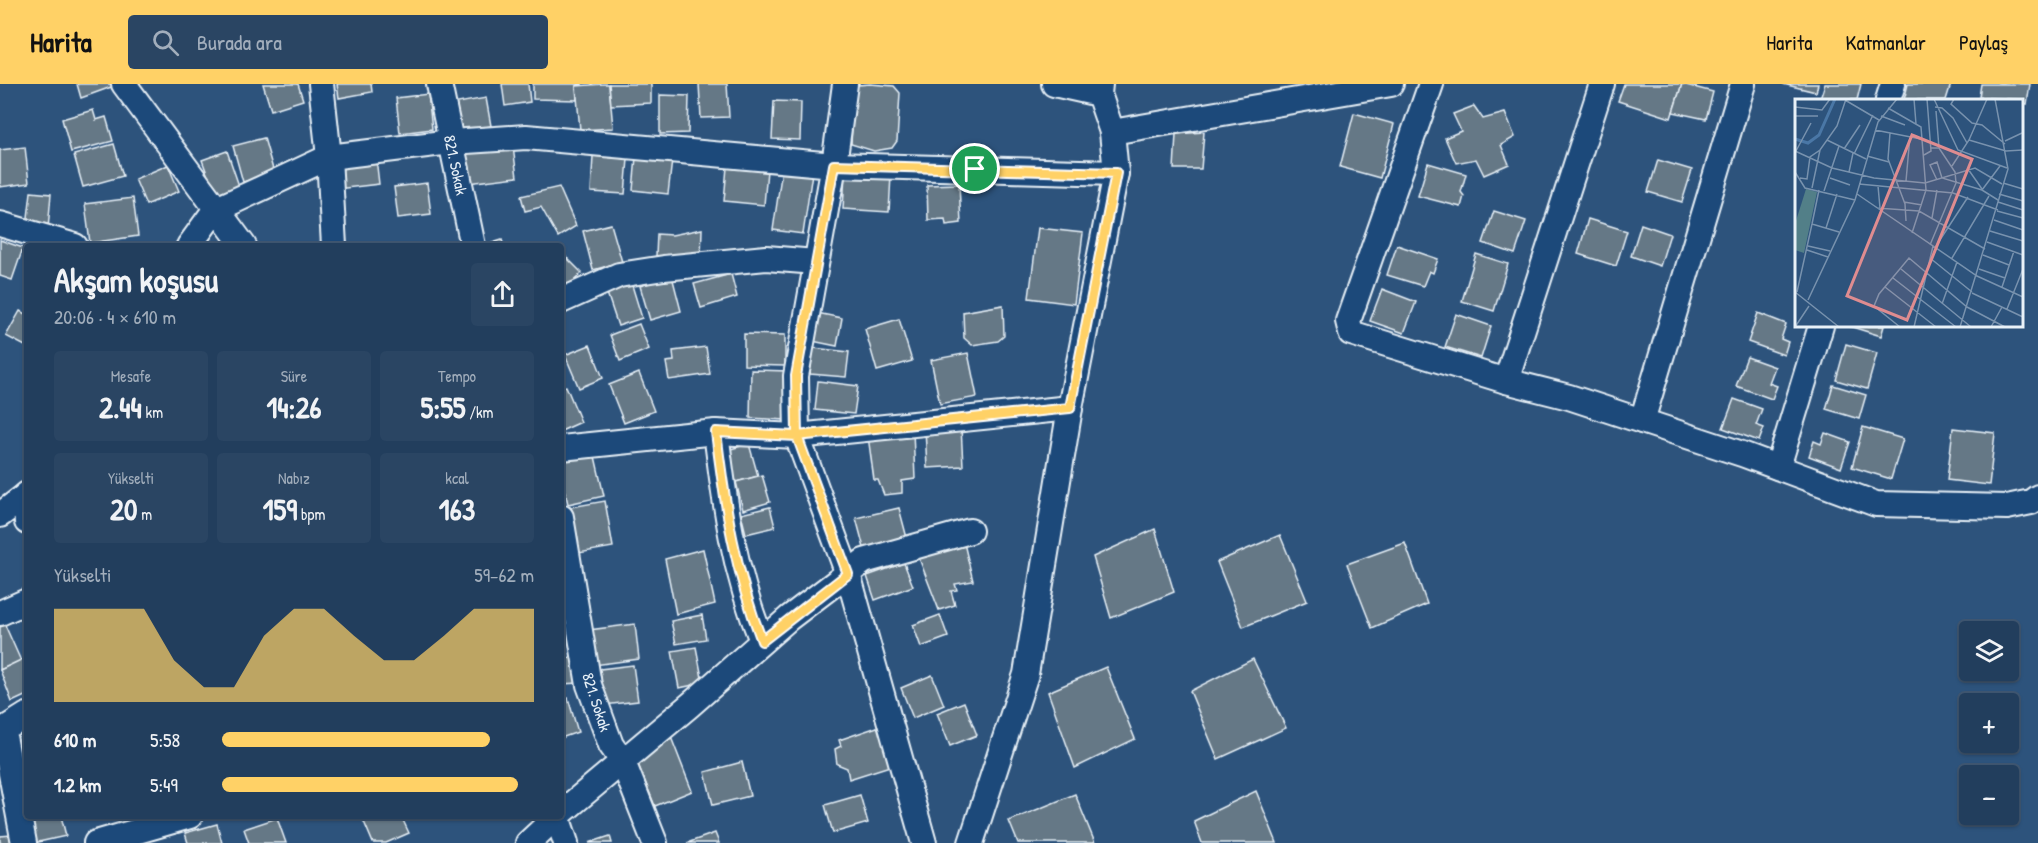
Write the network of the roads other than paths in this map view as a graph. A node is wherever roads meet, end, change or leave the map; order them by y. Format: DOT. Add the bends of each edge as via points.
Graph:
graph roads {
  1 [pos="124,84"];
  2 [pos="321,84"];
  3 [pos="439,84"];
  4 [pos="845,84"];
  5 [pos="1054,84"];
  6 [pos="1391,84"];
  7 [pos="1431,84"];
  8 [pos="1602,84"];
  9 [pos="1743,84"];
  10 [pos="1893,84"];
  11 [pos="1100,89"];
  12 [pos="1261,95"];
  13 [pos="1888,99"];
  14 [pos="1112,132"];
  15 [pos="451,142"];
  16 [pos="330,157"];
  17 [pos="834,165"];
  18 [pos="1116,173"];
  19 [pos="215,210"];
  20 [pos="0,224"];
  21 [pos="65,243"];
  22 [pos="191,243"];
  23 [pos="242,243"];
  24 [pos="334,243"];
  25 [pos="472,243"];
  26 [pos="816,262"];
  27 [pos="564,300"];
  28 [pos="1821,327"];
  29 [pos="1506,381"];
  30 [pos="1070,408"];
  31 [pos="1642,421"];
  32 [pos="716,432"];
  33 [pos="797,436"];
  34 [pos="564,448"];
  35 [pos="1778,467"];
  36 [pos="24,497"];
  37 [pos="2038,497"];
  38 [pos="0,515"];
  39 [pos="970,531"];
  40 [pos="564,535"];
  41 [pos="848,574"];
  42 [pos="24,602"];
  43 [pos="0,613"];
  44 [pos="762,641"];
  45 [pos="24,718"];
  46 [pos="1,731"];
  47 [pos="623,762"];
  48 [pos="564,811"];
  49 [pos="180,819"];
  50 [pos="554,819"];
  51 [pos="558,819"];
  52 [pos="24,843"];
  53 [pos="96,843"];
  54 [pos="528,843"];
  55 [pos="566,843"];
  56 [pos="655,843"];
  57 [pos="924,843"];
  58 [pos="971,843"];
  1 -- 19 [label="street"];
  2 -- 16 [label="street"];
  3 -- 15 [label="street, 821. Sokak"];
  4 -- 17 [label="street"];
  5 -- 11 [label="street"];
  6 -- 12 [label="street"];
  7 -- 29 [label="street" via="1348,321 1351,333"];
  8 -- 29 [label="street"];
  9 -- 31 [label="street"];
  10 -- 13 [label="street"];
  11 -- 14 [label="street"];
  12 -- 14 [label="street"];
  14 -- 18 [label="street"];
  15 -- 16 [label="street"];
  15 -- 17 [label="street" via="526,136"];
  15 -- 25 [label="street, 821. Sokak"];
  16 -- 19 [label="street"];
  16 -- 24 [label="street"];
  17 -- 18 [label="street"];
  17 -- 26 [label="street"];
  18 -- 30 [label="street"];
  19 -- 22 [label="street"];
  19 -- 23 [label="street"];
  20 -- 21 [label="street"];
  26 -- 27 [label="street" via="766,258 664,268 620,275"];
  26 -- 33 [label="street" via="796,376"];
  28 -- 35 [label="street"];
  29 -- 31 [label="street"];
  30 -- 33 [label="street"];
  30 -- 58 [label="street" via="1026,674"];
  31 -- 35 [label="street"];
  32 -- 33 [label="street"];
  32 -- 34 [label="street"];
  32 -- 44 [label="street" via="726,519 746,601"];
  33 -- 41 [label="street"];
  35 -- 37 [label="street" via="1876,504 2007,507"];
  36 -- 38 [label="street"];
  39 -- 41 [label="street" via="864,561"];
  40 -- 47 [label="street, 821. Sokak" via="589,685 611,745"];
  41 -- 44 [label="street"];
  41 -- 57 [label="street"];
  42 -- 43 [label="street"];
  44 -- 47 [label="street"];
  45 -- 46 [label="street"];
  46 -- 52 [label="street"];
  47 -- 48 [label="street"];
  47 -- 56 [label="street, 821. Sokak"];
  49 -- 53 [label="street"];
  50 -- 54 [label="street"];
  51 -- 55 [label="street"];
}
